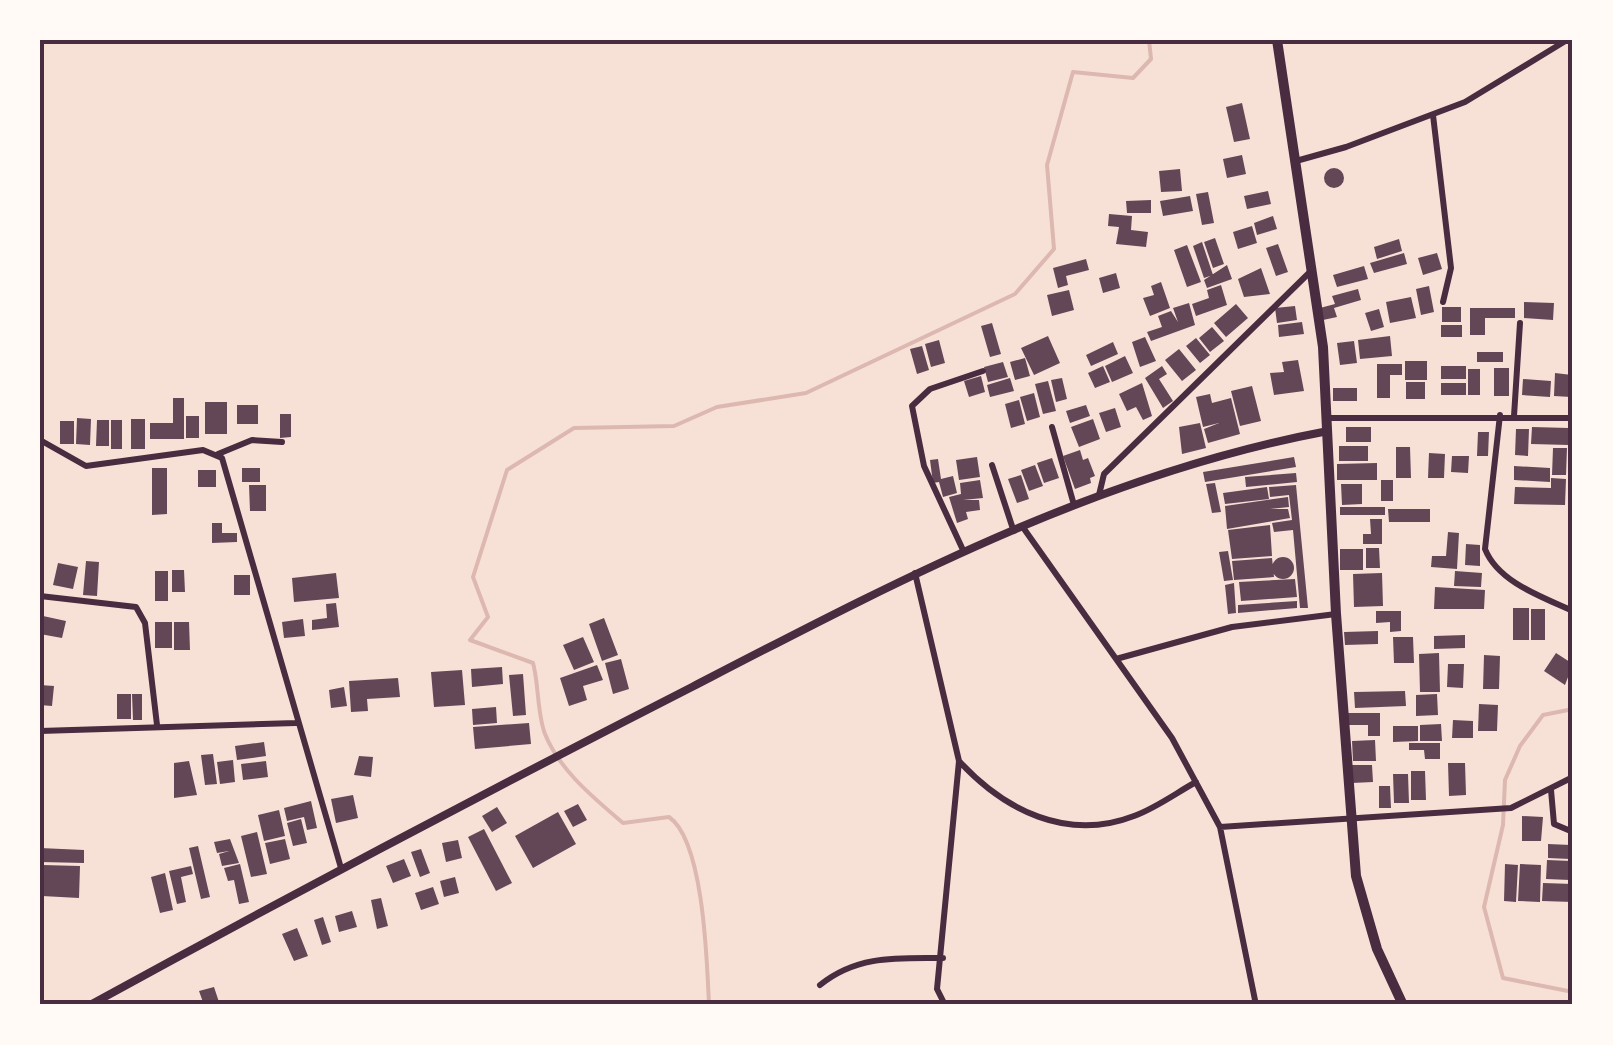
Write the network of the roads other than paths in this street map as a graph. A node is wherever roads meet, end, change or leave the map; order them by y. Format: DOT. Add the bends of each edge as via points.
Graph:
graph roads {
  1 [pos="1277,40"];
  2 [pos="1567,40"];
  3 [pos="1433,115"];
  4 [pos="1296,161"];
  5 [pos="1314,268"];
  6 [pos="1443,302"];
  7 [pos="1520,323"];
  8 [pos="983,371"];
  9 [pos="1500,415"];
  10 [pos="1514,416"];
  11 [pos="1328,418"];
  12 [pos="1573,418"];
  13 [pos="1052,428"];
  14 [pos="1328,431"];
  15 [pos="40,440"];
  16 [pos="282,442"];
  17 [pos="218,454"];
  18 [pos="992,465"];
  19 [pos="1099,495"];
  20 [pos="1074,505"];
  21 [pos="1018,527"];
  22 [pos="963,550"];
  23 [pos="914,572"];
  24 [pos="40,596"];
  25 [pos="1573,611"];
  26 [pos="1336,614"];
  27 [pos="1116,659"];
  28 [pos="296,723"];
  29 [pos="157,726"];
  30 [pos="40,731"];
  31 [pos="959,761"];
  32 [pos="1573,776"];
  33 [pos="1196,782"];
  34 [pos="1551,790"];
  35 [pos="1350,820"];
  36 [pos="1220,826"];
  37 [pos="1573,832"];
  38 [pos="342,868"];
  39 [pos="943,958"];
  40 [pos="820,985"];
  41 [pos="90,1005"];
  42 [pos="945,1005"];
  43 [pos="1256,1005"];
  44 [pos="1403,1005"];
  1 -- 4 [label="main road"];
  2 -- 3 [label="street"];
  3 -- 4 [label="street"];
  3 -- 6 [label="street" via="1452,268"];
  4 -- 5 [label="main road"];
  5 -- 11 [label="main road"];
  5 -- 19 [label="street" via="1104,474"];
  7 -- 10 [label="street"];
  8 -- 22 [label="street" via="930,389 912,406 924,466"];
  9 -- 10 [label="street"];
  9 -- 11 [label="street"];
  9 -- 25 [label="street" via="1485,549 1509,578"];
  10 -- 12 [label="street"];
  11 -- 14 [label="main road"];
  13 -- 20 [label="street"];
  14 -- 19 [label="street" via="1250,446"];
  14 -- 26 [label="main road"];
  15 -- 17 [label="street" via="86,466 203,450"];
  16 -- 17 [label="street" via="252,440"];
  17 -- 28 [label="street" via="226,462"];
  18 -- 21 [label="street"];
  19 -- 20 [label="street"];
  20 -- 21 [label="street"];
  21 -- 22 [label="street"];
  21 -- 27 [label="street"];
  22 -- 23 [label="street"];
  23 -- 31 [label="street"];
  23 -- 38 [label="street"];
  24 -- 29 [label="street" via="136,607 145,623"];
  26 -- 27 [label="street" via="1232,627"];
  26 -- 35 [label="main road"];
  27 -- 33 [label="street"];
  28 -- 29 [label="street"];
  28 -- 38 [label="street"];
  29 -- 30 [label="street"];
  31 -- 33 [label="street" via="1016,811 1082,824 1138,815"];
  31 -- 39 [label="street"];
  32 -- 34 [label="street"];
  33 -- 36 [label="street"];
  34 -- 35 [label="street" via="1511,808"];
  34 -- 37 [label="street" via="1554,824"];
  35 -- 36 [label="street"];
  35 -- 44 [label="main road" via="1362,906"];
  36 -- 43 [label="street"];
  38 -- 41 [label="street"];
  39 -- 40 [label="street" via="874,959"];
  39 -- 42 [label="street" via="937,989"];
}
